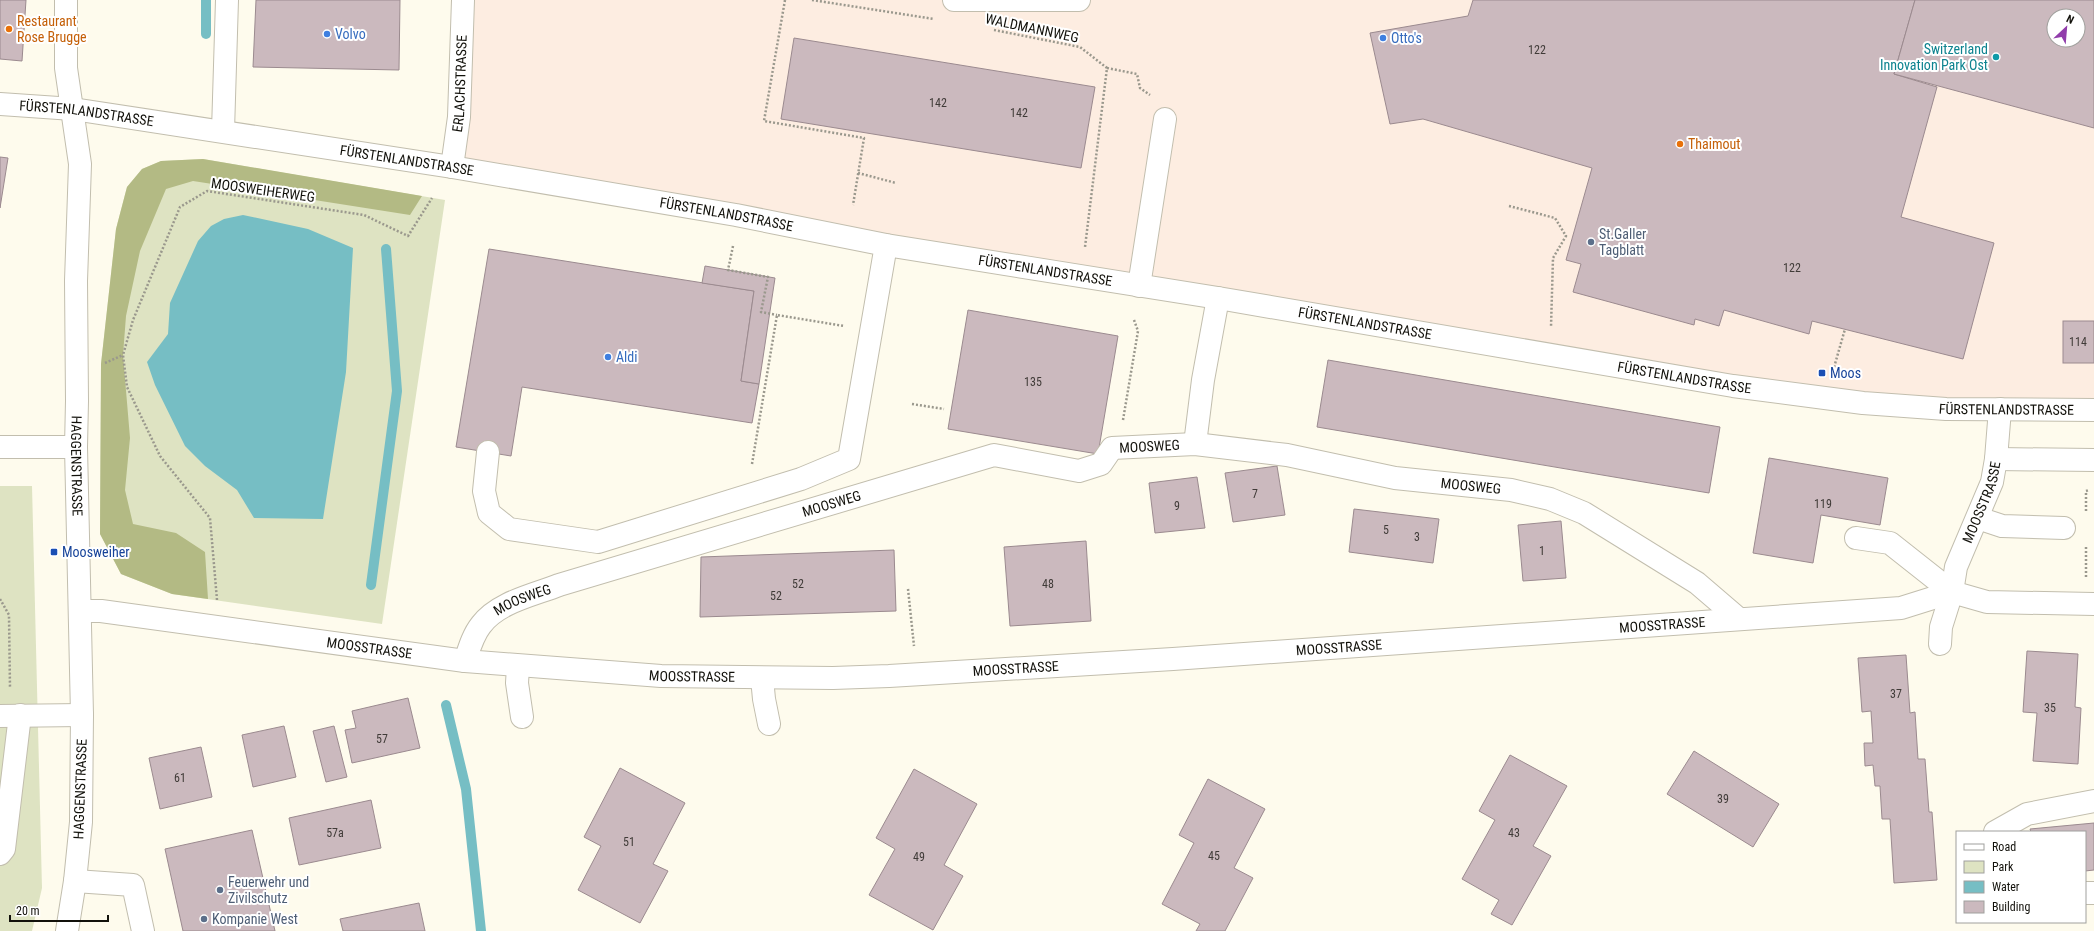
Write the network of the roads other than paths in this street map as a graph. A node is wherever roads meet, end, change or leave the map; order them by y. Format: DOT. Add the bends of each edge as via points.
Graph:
graph roads {
  1 [pos="66,0"];
  2 [pos="227,0"];
  3 [pos="463,0"];
  4 [pos="1079,0"];
  5 [pos="958,1"];
  6 [pos="0,104"];
  7 [pos="73,109"];
  8 [pos="1165,119"];
  9 [pos="223,131"];
  10 [pos="452,167"];
  11 [pos="886,245"];
  12 [pos="1139,286"];
  13 [pos="1218,298"];
  14 [pos="2000,409"];
  15 [pos="2094,410"];
  16 [pos="1195,444"];
  17 [pos="0,447"];
  18 [pos="76,447"];
  19 [pos="488,452"];
  20 [pos="1996,459"];
  21 [pos="2094,460"];
  22 [pos="1978,518"];
  23 [pos="2064,528"];
  24 [pos="1856,538"];
  25 [pos="1952,592"];
  26 [pos="2094,604"];
  27 [pos="80,611"];
  28 [pos="1739,619"];
  29 [pos="1940,644"];
  30 [pos="465,662"];
  31 [pos="518,667"];
  32 [pos="762,678"];
  33 [pos="82,715"];
  34 [pos="10,716"];
  35 [pos="522,717"];
  36 [pos="769,724"];
  37 [pos="2094,800"];
  38 [pos="1996,831"];
  39 [pos="0,854"];
  40 [pos="76,881"];
  41 [pos="67,931"];
  42 [pos="143,931"];
  1 -- 7 [label="street, HAGGENSTRASSE" via="65,54"];
  2 -- 9 [label="street"];
  3 -- 10 [label="street, ERLACHSTRASSE" via="459,117"];
  4 -- 5 [label="street"];
  6 -- 7 [label="street, FÜRSTENLANDSTRASSE"];
  7 -- 9 [label="street, FÜRSTENLANDSTRASSE"];
  7 -- 18 [label="street, HAGGENSTRASSE" via="80,164 76,281"];
  8 -- 12 [label="street"];
  9 -- 10 [label="street, FÜRSTENLANDSTRASSE"];
  10 -- 11 [label="street, FÜRSTENLANDSTRASSE" via="736,215"];
  11 -- 12 [label="street, FÜRSTENLANDSTRASSE"];
  11 -- 19 [label="street" via="849,459 801,479 598,542 509,529 489,514 484,491"];
  12 -- 13 [label="street, FÜRSTENLANDSTRASSE"];
  13 -- 14 [label="street, FÜRSTENLANDSTRASSE" via="1810,397 1946,409"];
  13 -- 16 [label="street" via="1203,380"];
  14 -- 15 [label="street, FÜRSTENLANDSTRASSE"];
  14 -- 20 [label="street, MOOSSTRASSE"];
  16 -- 28 [label="street, MOOSWEG" via="1287,456 1395,478 1511,490 1550,499 1584,513 1697,583"];
  16 -- 30 [label="street, MOOSWEG" via="1112,448 1101,464 1079,471 994,455 559,585 498,609 481,624"];
  17 -- 18 [label="street"];
  18 -- 27 [label="street, HAGGENSTRASSE"];
  20 -- 21 [label="street"];
  20 -- 22 [label="street, MOOSSTRASSE" via="1992,482"];
  22 -- 23 [label="street" via="2002,526"];
  22 -- 25 [label="street, MOOSSTRASSE" via="1956,567"];
  24 -- 25 [label="street" via="1890,543"];
  25 -- 26 [label="street" via="1987,602"];
  25 -- 28 [label="street, MOOSSTRASSE" via="1901,608"];
  25 -- 29 [label="street" via="1941,627"];
  27 -- 30 [label="street, MOOSSTRASSE" via="101,611"];
  27 -- 33 [label="street, HAGGENSTRASSE"];
  28 -- 32 [label="street, MOOSSTRASSE" via="990,670 840,678"];
  30 -- 31 [label="street, MOOSSTRASSE"];
  31 -- 32 [label="street, MOOSSTRASSE" via="661,676"];
  31 -- 35 [label="street" via="517,683"];
  32 -- 36 [label="street"];
  33 -- 34 [label="street"];
  33 -- 40 [label="street, HAGGENSTRASSE" via="81,822"];
  34 -- 39 [label="street" via="4,849"];
  37 -- 38 [label="street" via="2027,814"];
  40 -- 41 [label="street, HAGGENSTRASSE"];
  40 -- 42 [label="street" via="133,885"];
}
